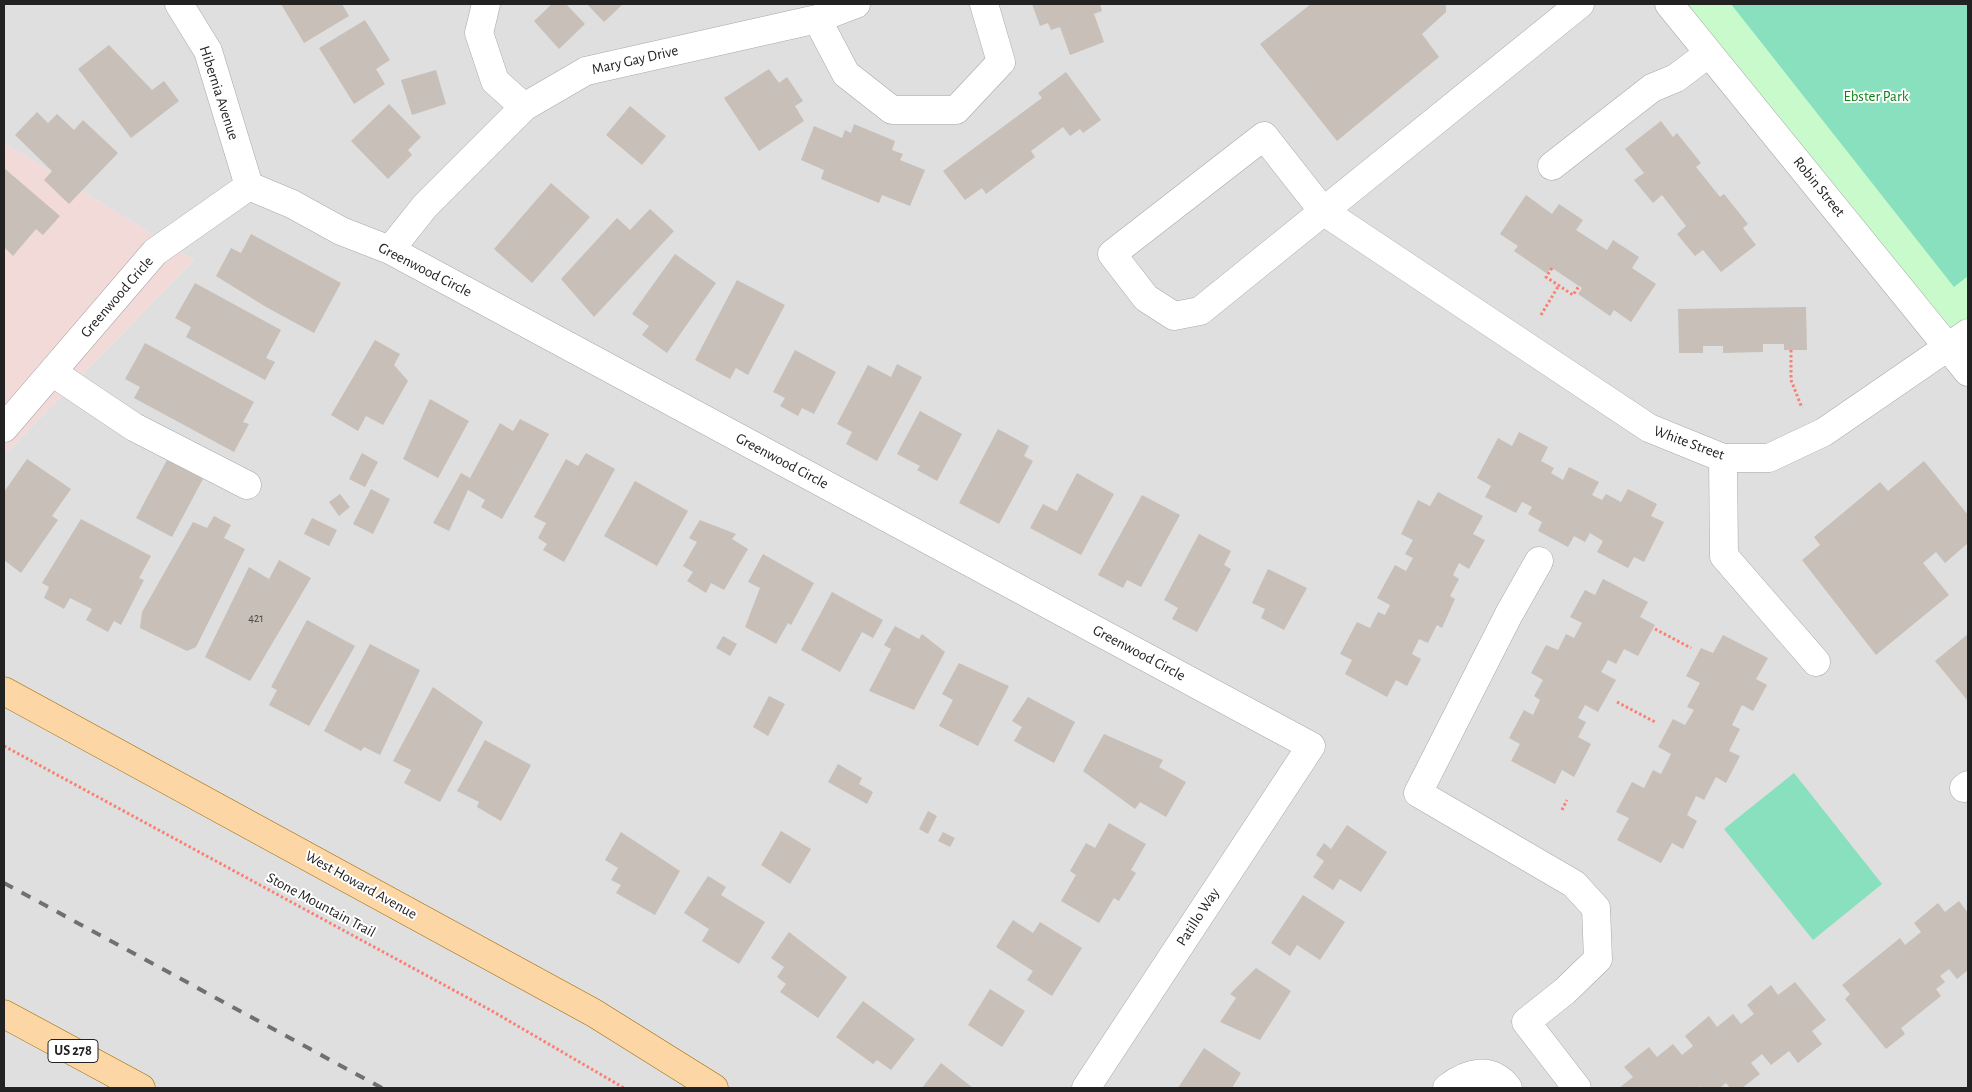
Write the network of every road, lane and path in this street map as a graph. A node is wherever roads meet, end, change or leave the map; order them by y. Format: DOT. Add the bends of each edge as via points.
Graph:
graph roads {
  1 [pos="179,4"];
  2 [pos="486,4"];
  3 [pos="856,4"];
  4 [pos="984,4"];
  5 [pos="1580,4"];
  6 [pos="1668,4"];
  7 [pos="817,18"];
  8 [pos="1709,54"];
  9 [pos="524,107"];
  10 [pos="1552,166"];
  11 [pos="249,186"];
  12 [pos="1323,211"];
  13 [pos="390,250"];
  14 [pos="1552,268"];
  15 [pos="1559,285"];
  16 [pos="1579,286"];
  17 [pos="1541,315"];
  18 [pos="1959,340"];
  19 [pos="1791,350"];
  20 [pos="52,372"];
  21 [pos="1968,372"];
  22 [pos="1803,408"];
  23 [pos="4,428"];
  24 [pos="1723,458"];
  25 [pos="248,485"];
  26 [pos="1539,561"];
  27 [pos="1655,629"];
  28 [pos="1691,648"];
  29 [pos="1816,662"];
  30 [pos="4,691"];
  31 [pos="1618,702"];
  32 [pos="1655,722"];
  33 [pos="4,746"];
  34 [pos="1311,746"];
  35 [pos="1567,800"];
  36 [pos="1562,810"];
  37 [pos="5,1017"];
  38 [pos="141,1088"];
  39 [pos="624,1088"];
  40 [pos="714,1088"];
  41 [pos="1086,1088"];
  42 [pos="1447,1088"];
  43 [pos="1508,1088"];
  44 [pos="1577,1088"];
  1 -- 11 [label="street, Hibernia Avenue" via="208,50"];
  2 -- 9 [label="street" via="479,34 495,81"];
  3 -- 7 [label="street, Mary Gay Drive"];
  4 -- 7 [label="street" via="1001,62 956,110 892,110 846,74"];
  5 -- 12 [label="street"];
  6 -- 8 [label="street, Robin Street"];
  7 -- 9 [label="street, Mary Gay Drive" via="586,72"];
  8 -- 10 [label="street" via="1676,78 1652,88"];
  8 -- 18 [label="street, Robin Street"];
  9 -- 13 [label="street, Mary Gay Drive" via="425,206"];
  11 -- 13 [label="street, Greenwood Circle"];
  11 -- 20 [label="street, Greenwood Cricle" via="156,252"];
  12 -- 12 [label="street" via="1264,136 1112,254 1146,298 1174,316 1200,311"];
  12 -- 24 [label="street, White Street" via="1649,428"];
  13 -- 34 [label="street, Greenwood Circle"];
  14 -- 15 [label="path" via="1546,277"];
  15 -- 16 [label="path" via="1574,294"];
  15 -- 17 [label="path"];
  18 -- 21 [label="street, Robin Street"];
  18 -- 24 [label="street, White Street" via="1824,432 1769,458"];
  19 -- 22 [label="path" via="1791,380"];
  20 -- 23 [label="street, Greenwood Cricle"];
  20 -- 25 [label="street" via="134,427"];
  24 -- 29 [label="street" via="1724,556"];
  26 -- 44 [label="street" via="1418,793 1574,884 1596,908 1598,959 1526,1022"];
  27 -- 28 [label="path"];
  30 -- 40 [label="main road, West Howard Avenue" via="594,1012"];
  31 -- 32 [label="path"];
  33 -- 39 [label="path, Stone Mountain Trail" via="492,1011"];
  34 -- 41 [label="street, Patillo Way"];
  35 -- 36 [label="path"];
  37 -- 38 [label="main road, US 278"];
  42 -- 43 [label="street" via="1460,1078 1480,1073 1501,1079"];
}
